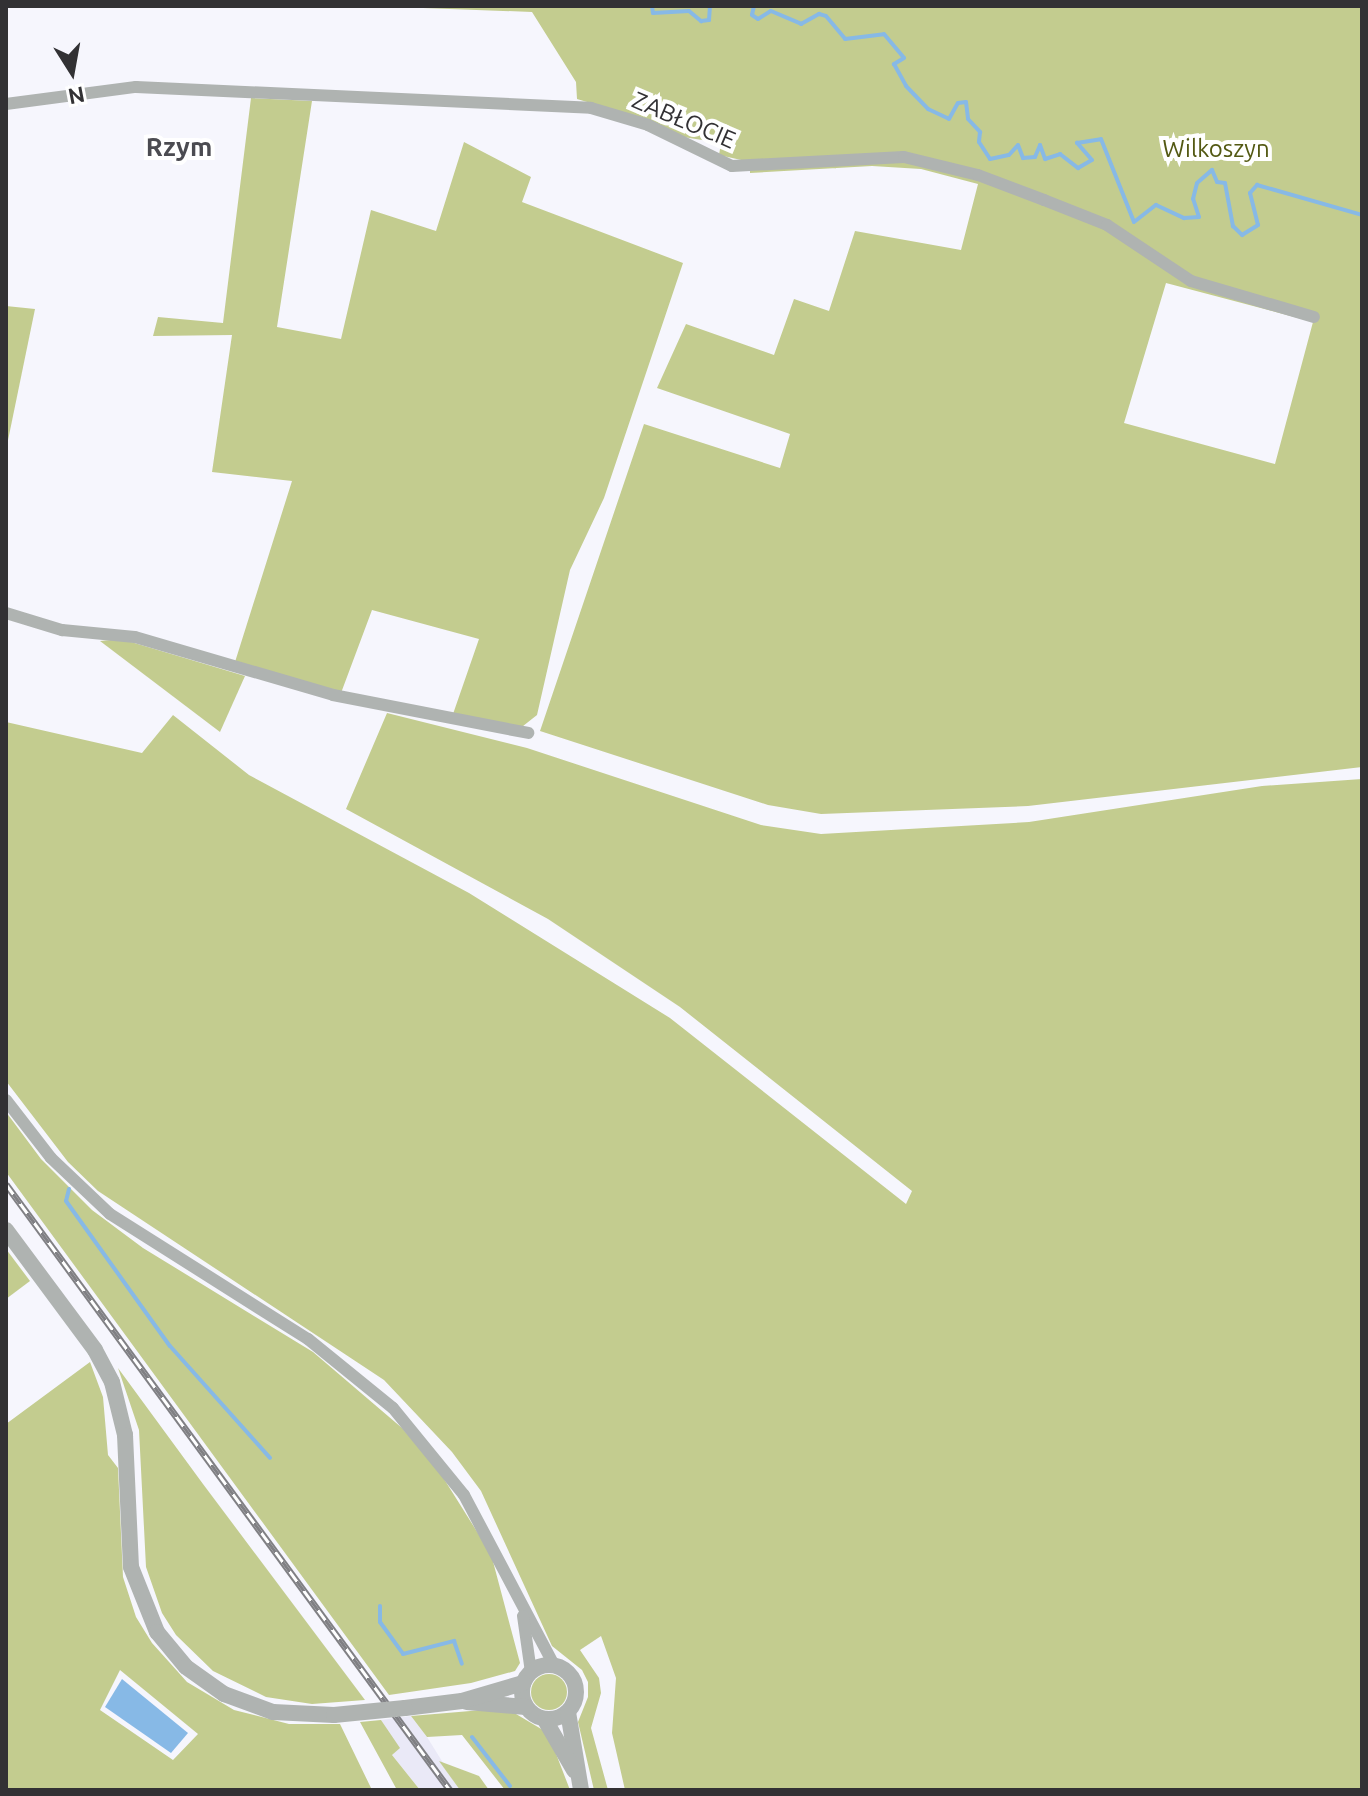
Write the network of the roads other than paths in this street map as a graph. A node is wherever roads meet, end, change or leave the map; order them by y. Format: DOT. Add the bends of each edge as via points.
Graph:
graph roads {
  1 [pos="6,104"];
  2 [pos="1314,317"];
  3 [pos="6,613"];
  4 [pos="528,733"];
  5 [pos="6,1100"];
  6 [pos="6,1230"];
  7 [pos="523,1613"];
  8 [pos="554,1665"];
  9 [pos="527,1678"];
  10 [pos="462,1701"];
  11 [pos="526,1707"];
  12 [pos="568,1712"];
  13 [pos="545,1720"];
  14 [pos="579,1782"];
  1 -- 2 [label="street, ZABŁOCIE" via="136,87 591,108 648,125 732,166 904,157 978,175 1107,225 1191,281"];
  3 -- 4 [label="street" via="62,630 135,637 333,695"];
  5 -- 7 [label="street" via="51,1158 110,1214 308,1339 393,1408 464,1495"];
  6 -- 10 [label="street, bridge" via="95,1350 112,1382 125,1435 131,1567 157,1632 186,1667 236,1700 273,1712 334,1715"];
  7 -- 8 [label="street"];
  7 -- 9 [label="street"];
  8 -- 9 [label="street"];
  8 -- 12 [label="street" via="576,1684"];
  9 -- 10 [label="street"];
  9 -- 11 [label="street"];
  10 -- 11 [label="street"];
  11 -- 13 [label="street"];
  12 -- 13 [label="street"];
  12 -- 14 [label="street"];
  13 -- 14 [label="street"];
}
